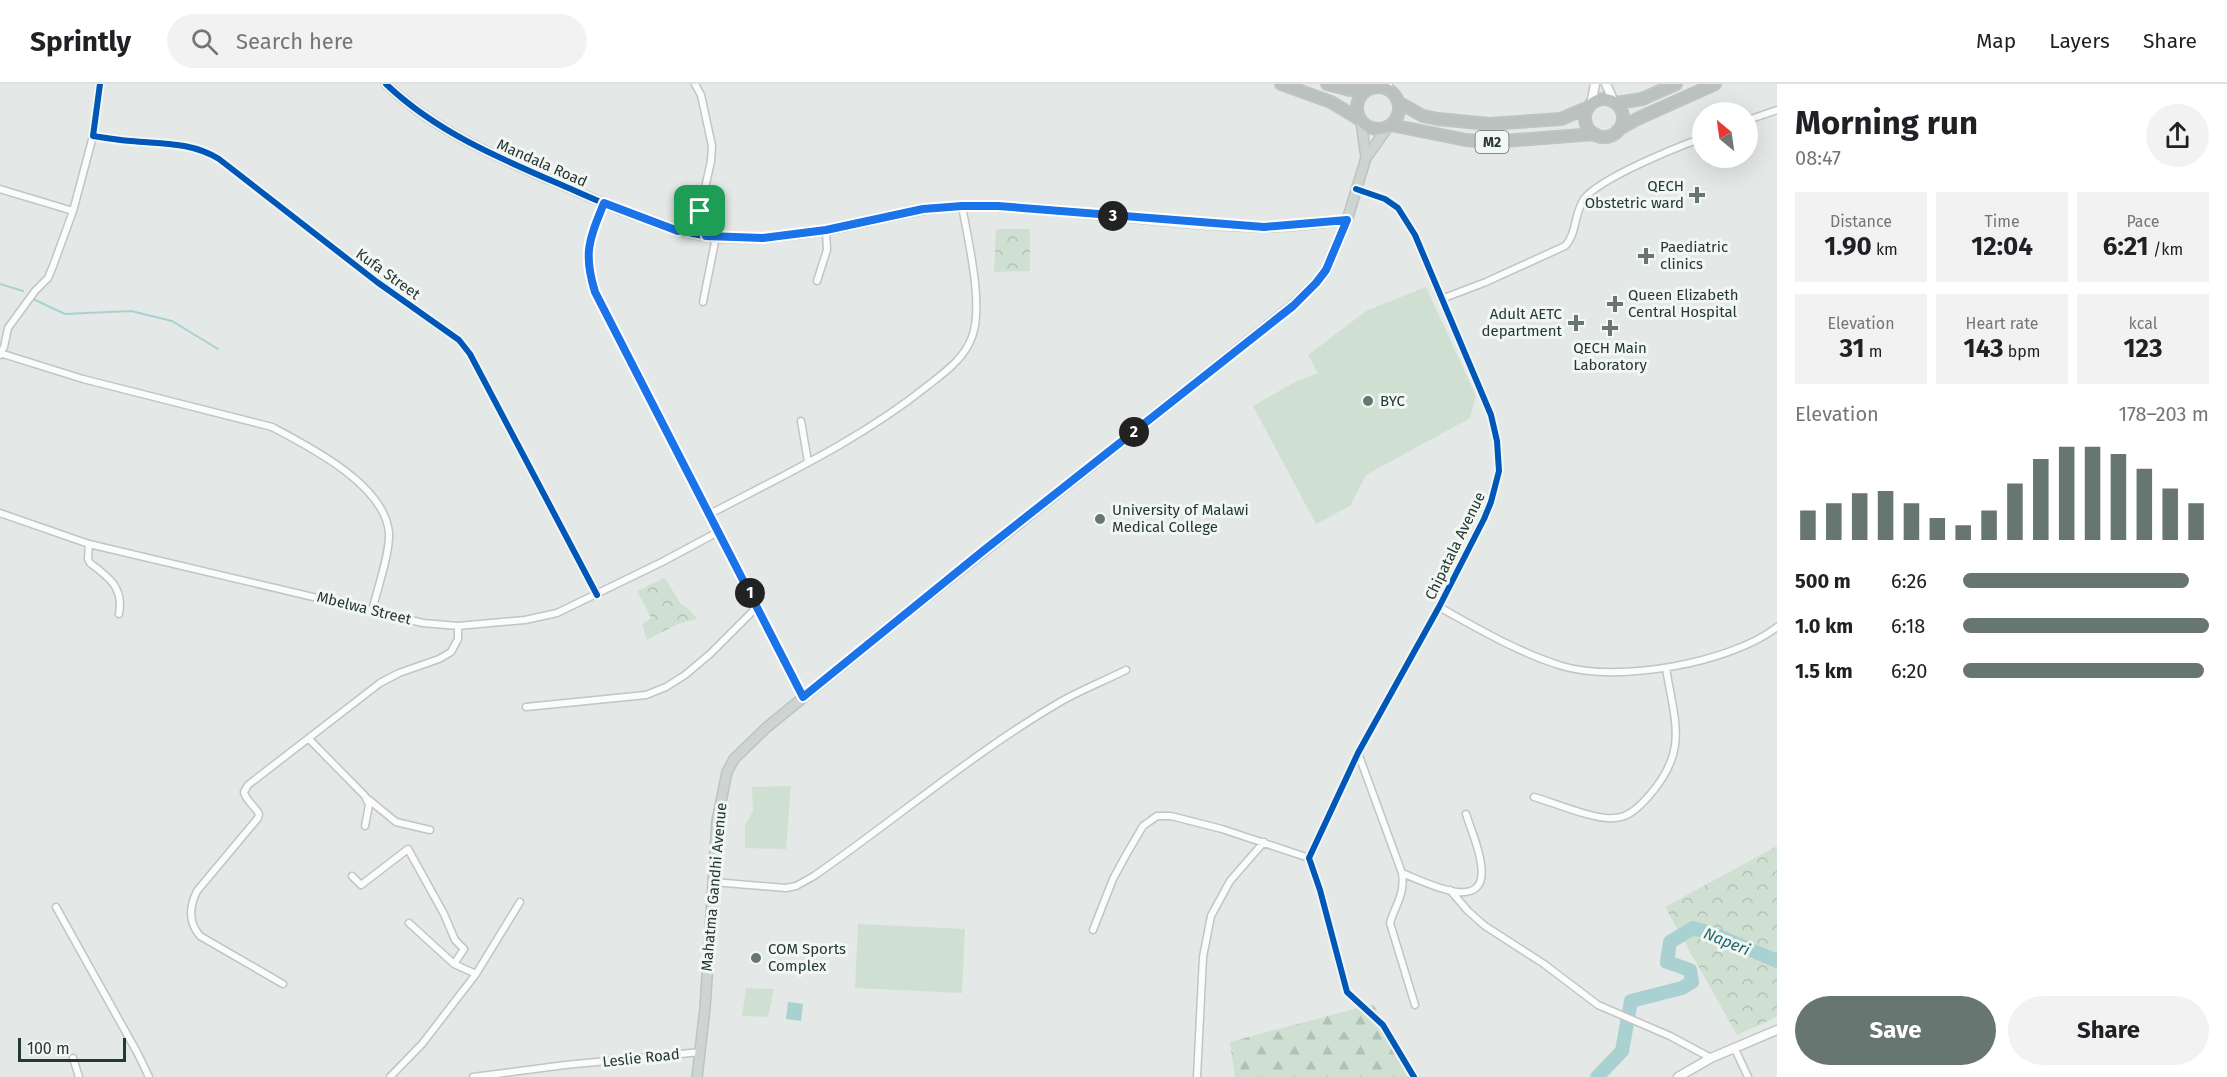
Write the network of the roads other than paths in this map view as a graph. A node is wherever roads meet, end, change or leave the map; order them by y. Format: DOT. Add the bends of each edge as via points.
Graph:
graph roads {
  1 [pos="100,84"];
  2 [pos="386,84"];
  3 [pos="695,84"];
  4 [pos="1281,84"];
  5 [pos="1327,84"];
  6 [pos="1595,84"];
  7 [pos="1606,84"];
  8 [pos="1676,84"];
  9 [pos="1715,84"];
  10 [pos="1369,87"];
  11 [pos="1390,88"];
  12 [pos="1398,102"];
  13 [pos="1616,103"];
  14 [pos="1590,106"];
  15 [pos="1777,110"];
  16 [pos="1758,117"];
  17 [pos="1360,120"];
  18 [pos="1389,126"];
  19 [pos="1618,131"];
  20 [pos="1595,134"];
  21 [pos="93,136"];
  22 [pos="1692,142"];
  23 [pos="1366,158"];
  24 [pos="0,189"];
  25 [pos="1356,189"];
  26 [pos="604,203"];
  27 [pos="962,206"];
  28 [pos="74,211"];
  29 [pos="700,211"];
  30 [pos="1347,220"];
  31 [pos="826,230"];
  32 [pos="678,231"];
  33 [pos="706,236"];
  34 [pos="716,237"];
  35 [pos="817,281"];
  36 [pos="1444,298"];
  37 [pos="703,302"];
  38 [pos="0,354"];
  39 [pos="801,420"];
  40 [pos="808,462"];
  41 [pos="0,513"];
  42 [pos="710,514"];
  43 [pos="718,532"];
  44 [pos="89,544"];
  45 [pos="597,595"];
  46 [pos="1439,607"];
  47 [pos="757,608"];
  48 [pos="372,611"];
  49 [pos="119,614"];
  50 [pos="458,626"];
  51 [pos="1777,627"];
  52 [pos="1666,668"];
  53 [pos="1126,670"];
  54 [pos="803,697"];
  55 [pos="526,707"];
  56 [pos="309,739"];
  57 [pos="1358,753"];
  58 [pos="366,796"];
  59 [pos="1534,797"];
  60 [pos="1466,814"];
  61 [pos="365,826"];
  62 [pos="430,830"];
  63 [pos="1264,842"];
  64 [pos="1309,858"];
  65 [pos="1402,873"];
  66 [pos="352,876"];
  67 [pos="713,882"];
  68 [pos="1450,890"];
  69 [pos="520,902"];
  70 [pos="56,907"];
  71 [pos="409,923"];
  72 [pos="1093,930"];
  73 [pos="454,964"];
  74 [pos="476,974"];
  75 [pos="283,984"];
  76 [pos="1415,1005"];
  77 [pos="1777,1030"];
  78 [pos="1734,1047"];
  79 [pos="701,1052"];
  80 [pos="73,1058"];
  81 [pos="1711,1058"];
  82 [pos="79,1077"];
  83 [pos="149,1077"];
  84 [pos="390,1077"];
  85 [pos="473,1077"];
  86 [pos="697,1077"];
  87 [pos="1197,1077"];
  88 [pos="1414,1077"];
  89 [pos="1678,1077"];
  90 [pos="1748,1077"];
  1 -- 21 [label="street"];
  2 -- 26 [label="street, Mandala Road" via="405,102 464,140"];
  3 -- 29 [label="street" via="712,146"];
  4 -- 17 [label="highway, M2" via="1331,102"];
  5 -- 10 [label="highway" via="1350,90"];
  6 -- 14 [label="street"];
  7 -- 13 [label="street"];
  8 -- 13 [label="highway, M2" via="1642,99"];
  9 -- 19 [label="highway, M2"];
  10 -- 11 [label="highway"];
  10 -- 17 [label="highway" via="1358,99"];
  11 -- 12 [label="highway"];
  12 -- 14 [label="highway, M2" via="1423,116 1490,124 1561,119"];
  12 -- 18 [label="highway" via="1399,111"];
  13 -- 14 [label="highway, M2" via="1602,99"];
  13 -- 19 [label="highway" via="1623,114"];
  14 -- 20 [label="highway" via="1586,119"];
  15 -- 16 [label="street"];
  17 -- 18 [label="highway, M2" via="1370,128"];
  17 -- 23 [label="main road, Mahatma Gandhi Avenue"];
  18 -- 20 [label="highway, M2" via="1490,142"];
  18 -- 23 [label="main road, Mahatma Gandhi Avenue"];
  19 -- 20 [label="highway, M2" via="1607,136"];
  21 -- 28 [label="street"];
  21 -- 45 [label="street, Kufa Street" via="204,150 459,340 470,354"];
  22 -- 36 [label="street" via="1593,190 1581,203 1565,246"];
  23 -- 25 [label="main road, Mahatma Gandhi Avenue"];
  24 -- 28 [label="street"];
  25 -- 30 [label="main road, Mahatma Gandhi Avenue"];
  25 -- 36 [label="street, Chipatala Avenue" via="1385,199 1407,219"];
  26 -- 32 [label="street, Mandala Road"];
  26 -- 42 [label="street" via="587,251 595,292"];
  27 -- 30 [label="street, Mandala Road" via="1264,227"];
  27 -- 31 [label="street, Mandala Road" via="923,209"];
  27 -- 40 [label="street" via="976,317 965,352 949,369 877,423"];
  28 -- 38 [label="street" via="48,278 8,328"];
  29 -- 32 [label="street"];
  29 -- 33 [label="street"];
  30 -- 54 [label="main road, Mahatma Gandhi Avenue" via="1326,270 1293,306"];
  31 -- 34 [label="street, Mandala Road" via="763,238"];
  31 -- 35 [label="street" via="827,250"];
  32 -- 33 [label="street, Mandala Road"];
  33 -- 34 [label="street, Mandala Road"];
  34 -- 37 [label="street"];
  36 -- 46 [label="street, Chipatala Avenue" via="1491,415 1499,471 1484,519"];
  38 -- 48 [label="street" via="272,427 356,479 385,516 389,534"];
  39 -- 40 [label="street"];
  40 -- 42 [label="street"];
  41 -- 44 [label="street, Mbelwa Street"];
  42 -- 43 [label="street"];
  43 -- 45 [label="street, Mbelwa Street"];
  43 -- 47 [label="street"];
  44 -- 48 [label="street, Mbelwa Street"];
  44 -- 49 [label="street" via="90,563 117,587"];
  45 -- 50 [label="street, Mbelwa Street" via="543,618"];
  46 -- 52 [label="street" via="1502,641 1565,667 1590,671"];
  46 -- 57 [label="street, Chipatala Avenue"];
  47 -- 54 [label="street"];
  47 -- 55 [label="street" via="685,675 666,687 646,695"];
  48 -- 50 [label="street, Mbelwa Street" via="423,623"];
  50 -- 56 [label="street" via="458,639 451,652 380,683"];
  51 -- 52 [label="street" via="1724,652"];
  52 -- 59 [label="street" via="1676,749 1671,766 1640,806 1615,819"];
  53 -- 67 [label="street" via="1035,718 796,886"];
  54 -- 67 [label="main road, Mahatma Gandhi Avenue" via="749,743 727,772 717,822"];
  56 -- 58 [label="street"];
  56 -- 75 [label="street" via="248,785 245,796 257,810 258,819 197,891 191,909 194,929 200,936"];
  57 -- 64 [label="street, Chipatala Avenue"];
  57 -- 65 [label="street"];
  58 -- 61 [label="street" via="369,805"];
  58 -- 62 [label="street" via="396,822"];
  60 -- 68 [label="street" via="1482,876 1468,892"];
  63 -- 64 [label="street"];
  63 -- 72 [label="street" via="1171,816 1157,816 1143,826 1113,879"];
  63 -- 87 [label="street" via="1230,881 1211,916 1203,957"];
  64 -- 88 [label="street" via="1347,992 1383,1025"];
  65 -- 68 [label="street"];
  65 -- 76 [label="street" via="1402,895 1390,923"];
  66 -- 73 [label="street" via="361,885 408,849 464,949"];
  67 -- 79 [label="main road, Mahatma Gandhi Avenue"];
  68 -- 81 [label="street" via="1485,926 1598,1005 1680,1040"];
  69 -- 74 [label="street"];
  70 -- 83 [label="street"];
  71 -- 73 [label="street"];
  73 -- 74 [label="street"];
  74 -- 84 [label="street" via="422,1044"];
  77 -- 78 [label="street"];
  78 -- 81 [label="street"];
  78 -- 90 [label="street"];
  79 -- 85 [label="street, Leslie Road"];
  79 -- 86 [label="main road, Mahatma Gandhi Avenue"];
  80 -- 82 [label="street"];
  81 -- 89 [label="street"];
}
